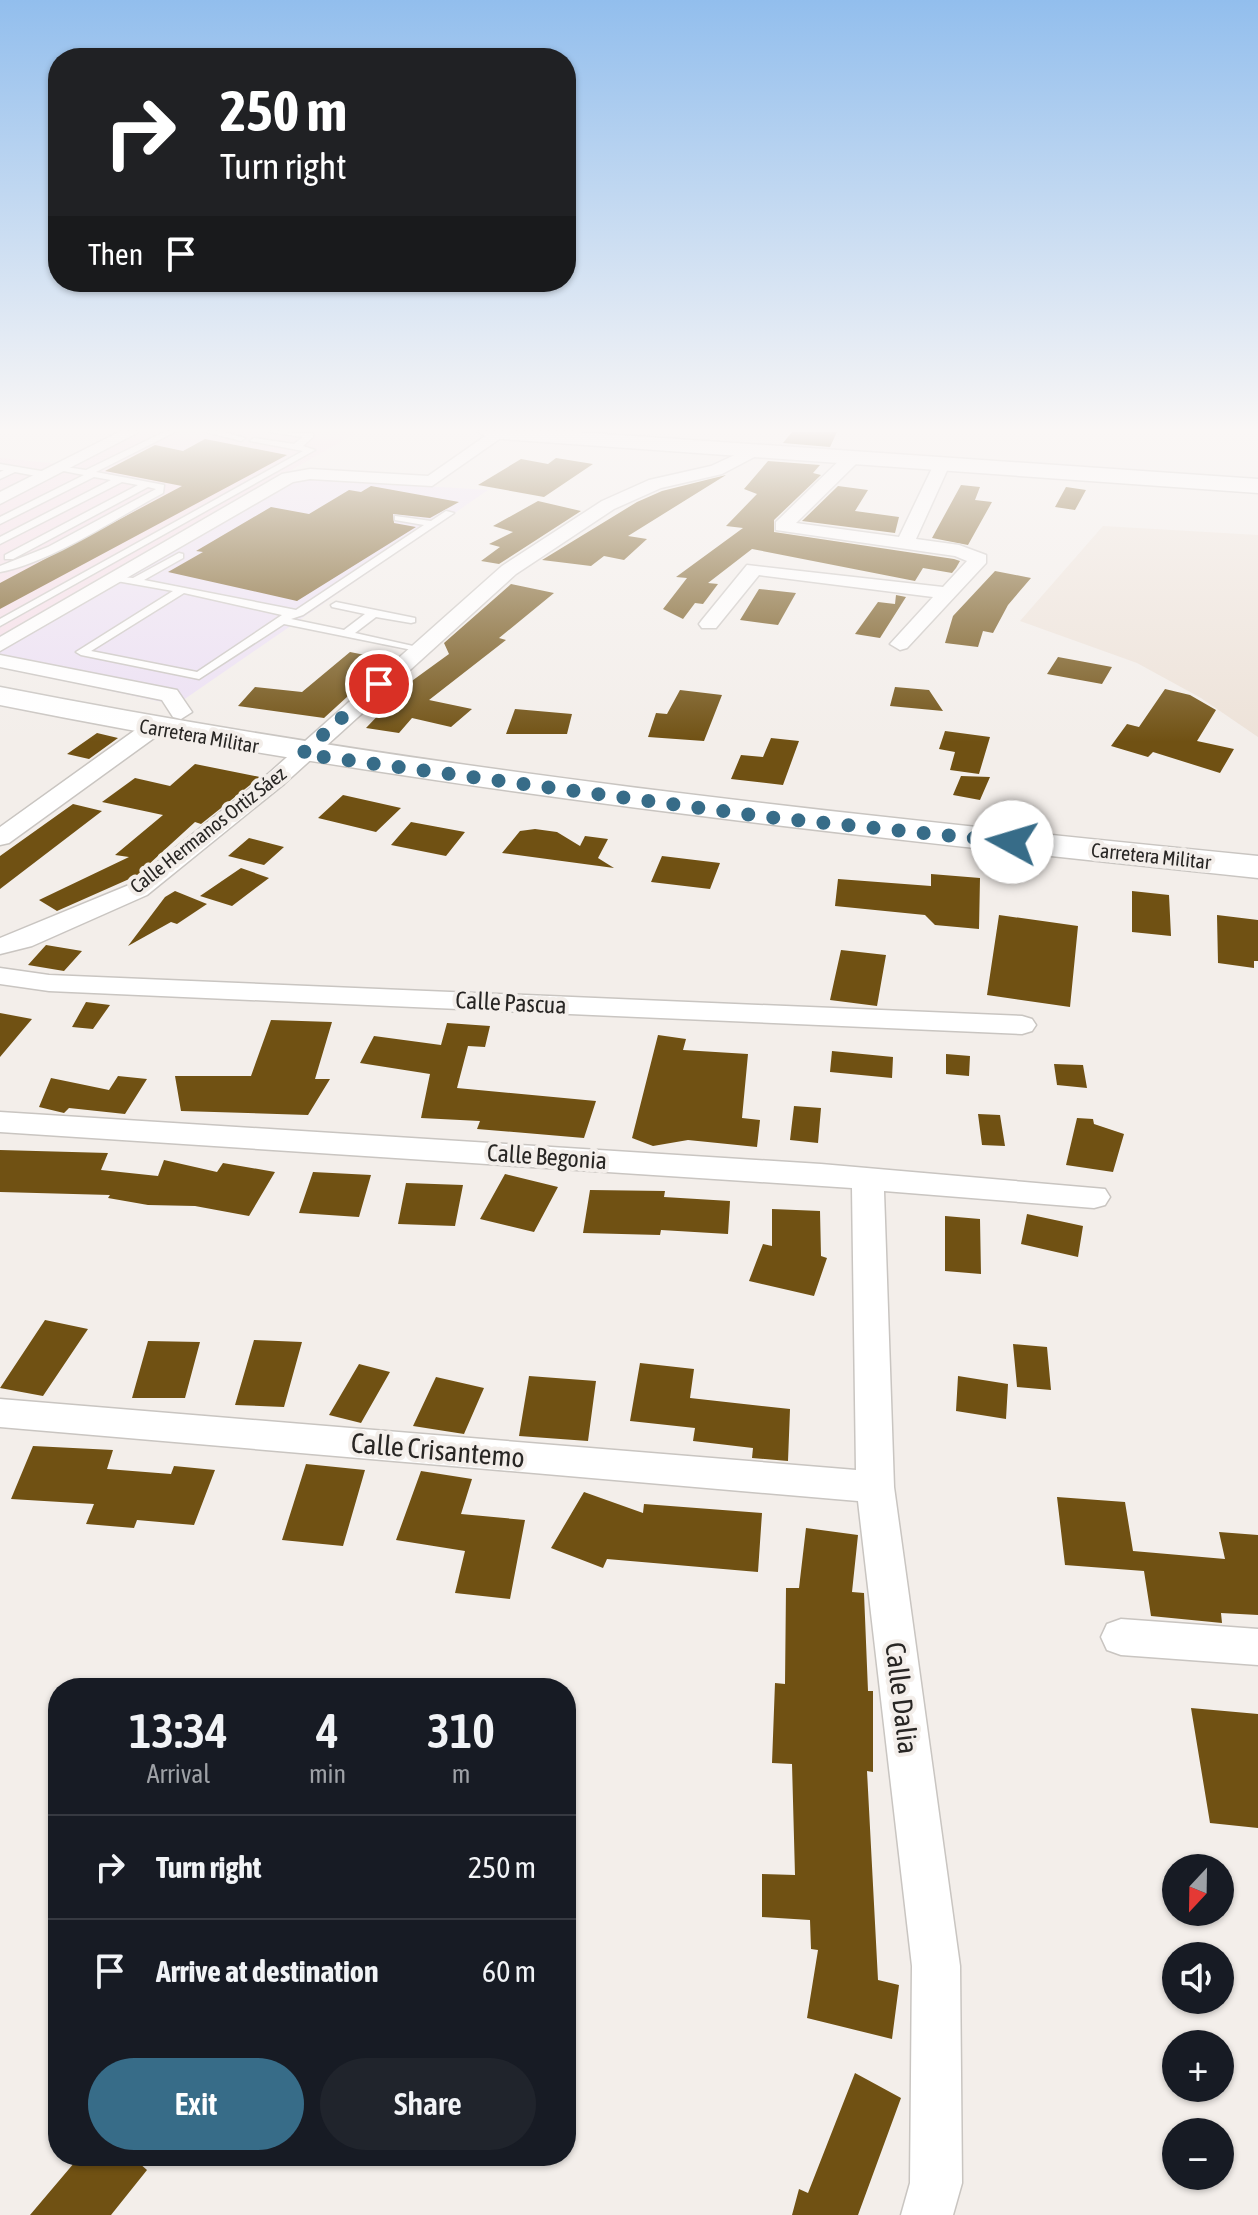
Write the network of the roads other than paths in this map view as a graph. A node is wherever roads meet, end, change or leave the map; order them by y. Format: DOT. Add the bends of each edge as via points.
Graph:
graph roads {
  1 [pos="45,535"];
  2 [pos="74,535"];
  3 [pos="158,535"];
  4 [pos="189,535"];
  5 [pos="417,535"];
  6 [pos="562,535"];
  7 [pos="846,535"];
  8 [pos="909,535"];
  9 [pos="905,544"];
  10 [pos="4,556"];
  11 [pos="179,556"];
  12 [pos="24,561"];
  13 [pos="2,571"];
  14 [pos="115,578"];
  15 [pos="135,581"];
  16 [pos="182,590"];
  17 [pos="947,593"];
  18 [pos="336,605"];
  19 [pos="374,613"];
  20 [pos="287,617"];
  21 [pos="411,620"];
  22 [pos="0,623"];
  23 [pos="709,624"];
  24 [pos="346,634"];
  25 [pos="900,644"];
  26 [pos="0,645"];
  27 [pos="418,650"];
  28 [pos="0,661"];
  29 [pos="0,675"];
  30 [pos="0,696"];
  31 [pos="167,720"];
  32 [pos="311,745"];
  33 [pos="0,838"];
  34 [pos="1258,842"];
  35 [pos="1258,867"];
  36 [pos="0,946"];
  37 [pos="0,976"];
  38 [pos="1022,1025"];
  39 [pos="0,1122"];
  40 [pos="868,1179"];
  41 [pos="1094,1197"];
  42 [pos="0,1413"];
  43 [pos="875,1487"];
  44 [pos="1121,1637"];
  45 [pos="1258,1647"];
  46 [pos="927,2215"];
  1 -- 10 [label="lane"];
  2 -- 12 [label="lane"];
  3 -- 22 [label="lane"];
  4 -- 14 [label="street"];
  5 -- 20 [label="lane"];
  6 -- 27 [label="street, Calle Hermanos Ortiz Sáez" via="509,570"];
  7 -- 9 [label="street"];
  8 -- 9 [label="street"];
  9 -- 17 [label="street" via="979,559"];
  10 -- 12 [label="lane"];
  11 -- 15 [label="lane"];
  12 -- 13 [label="lane"];
  14 -- 15 [label="lane"];
  14 -- 26 [label="street"];
  15 -- 16 [label="lane"];
  16 -- 20 [label="lane"];
  16 -- 20 [label="lane" via="81,652 199,676"];
  17 -- 23 [label="street" via="754,569"];
  17 -- 25 [label="street"];
  18 -- 19 [label="lane"];
  19 -- 21 [label="lane"];
  19 -- 24 [label="lane"];
  20 -- 24 [label="lane"];
  24 -- 27 [label="lane"];
  27 -- 32 [label="street, Calle Hermanos Ortiz Sáez"];
  28 -- 31 [label="street" via="169,695"];
  29 -- 31 [label="main road, Carretera Militar"];
  30 -- 31 [label="main road, Carretera Militar"];
  31 -- 32 [label="main road, Carretera Militar"];
  31 -- 33 [label="street"];
  32 -- 34 [label="main road, Carretera Militar" via="772,797"];
  32 -- 35 [label="main road, Carretera Militar" via="767,817"];
  32 -- 36 [label="street, Calle Hermanos Ortiz Sáez" via="138,890"];
  37 -- 38 [label="street, Calle Pascua" via="49,983"];
  39 -- 40 [label="street, Calle Begonia"];
  40 -- 41 [label="street, Calle Begonia"];
  40 -- 43 [label="street, Calle Dalia"];
  42 -- 43 [label="street, Calle Crisantemo"];
  43 -- 46 [label="street, Calle Dalia" via="936,1966 936,2183"];
  44 -- 45 [label="street"];
}
